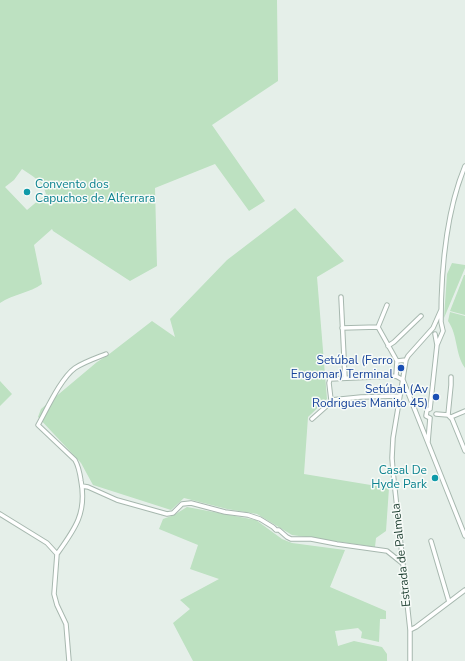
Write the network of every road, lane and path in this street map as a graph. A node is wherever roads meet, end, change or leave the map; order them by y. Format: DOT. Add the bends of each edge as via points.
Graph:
graph roads {
  1 [pos="465,166"];
  2 [pos="341,296"];
  3 [pos="387,306"];
  4 [pos="441,310"];
  5 [pos="420,316"];
  6 [pos="378,327"];
  7 [pos="342,328"];
  8 [pos="434,328"];
  9 [pos="442,328"];
  10 [pos="442,333"];
  11 [pos="435,334"];
  12 [pos="426,337"];
  13 [pos="437,345"];
  14 [pos="388,346"];
  15 [pos="106,354"];
  16 [pos="406,360"];
  17 [pos="397,361"];
  18 [pos="396,376"];
  19 [pos="345,378"];
  20 [pos="451,378"];
  21 [pos="403,380"];
  22 [pos="400,396"];
  23 [pos="331,400"];
  24 [pos="430,408"];
  25 [pos="465,411"];
  26 [pos="416,412"];
  27 [pos="426,413"];
  28 [pos="436,414"];
  29 [pos="449,416"];
  30 [pos="430,418"];
  31 [pos="312,419"];
  32 [pos="465,437"];
  33 [pos="460,439"];
  34 [pos="428,442"];
  35 [pos="465,451"];
  36 [pos="82,486"];
  37 [pos="0,514"];
  38 [pos="465,536"];
  39 [pos="431,541"];
  40 [pos="57,554"];
  41 [pos="402,563"];
  42 [pos="465,590"];
  43 [pos="449,602"];
  44 [pos="410,630"];
  45 [pos="69,661"];
  46 [pos="410,661"];
  1 -- 4 [label="street" via="454,194 443,260"];
  2 -- 7 [label="street"];
  3 -- 6 [label="street"];
  4 -- 8 [label="street"];
  4 -- 9 [label="street"];
  5 -- 14 [label="street"];
  6 -- 7 [label="street"];
  6 -- 14 [label="street"];
  7 -- 19 [label="street"];
  8 -- 9 [label="street" via="439,325"];
  8 -- 11 [label="street"];
  8 -- 12 [label="street"];
  9 -- 10 [label="street"];
  10 -- 11 [label="street"];
  10 -- 13 [label="street"];
  11 -- 12 [label="street"];
  11 -- 13 [label="street"];
  12 -- 16 [label="street"];
  13 -- 24 [label="street"];
  14 -- 17 [label="street"];
  15 -- 36 [label="street" via="80,365 70,373 38,425 75,460"];
  16 -- 17 [label="street"];
  16 -- 21 [label="street, Estrada de Palmela"];
  17 -- 18 [label="street"];
  18 -- 19 [label="street"];
  18 -- 21 [label="street"];
  19 -- 23 [label="street" via="330,379 328,382"];
  20 -- 29 [label="street"];
  21 -- 22 [label="street, Estrada de Palmela"];
  21 -- 26 [label="street"];
  22 -- 23 [label="street"];
  22 -- 41 [label="street, Estrada de Palmela" via="392,458"];
  23 -- 31 [label="street" via="328,406"];
  24 -- 27 [label="street"];
  24 -- 28 [label="street" via="434,409"];
  25 -- 29 [label="street"];
  26 -- 27 [label="street"];
  26 -- 34 [label="street"];
  27 -- 30 [label="street"];
  28 -- 29 [label="street"];
  28 -- 30 [label="street"];
  29 -- 33 [label="street"];
  30 -- 34 [label="street"];
  32 -- 33 [label="street"];
  33 -- 35 [label="street"];
  34 -- 38 [label="street"];
  36 -- 40 [label="street" via="83,502 80,515"];
  36 -- 41 [label="street" via="117,500 167,514 173,513 179,505 188,502 248,515 265,521 291,539 311,539 387,551"];
  37 -- 40 [label="street" via="47,542"];
  39 -- 43 [label="street"];
  40 -- 45 [label="street" via="54,594 66,624"];
  41 -- 44 [label="street, Estrada de Palmela"];
  42 -- 43 [label="street"];
  43 -- 44 [label="street"];
  44 -- 46 [label="street, Estrada de Palmela"];
}
